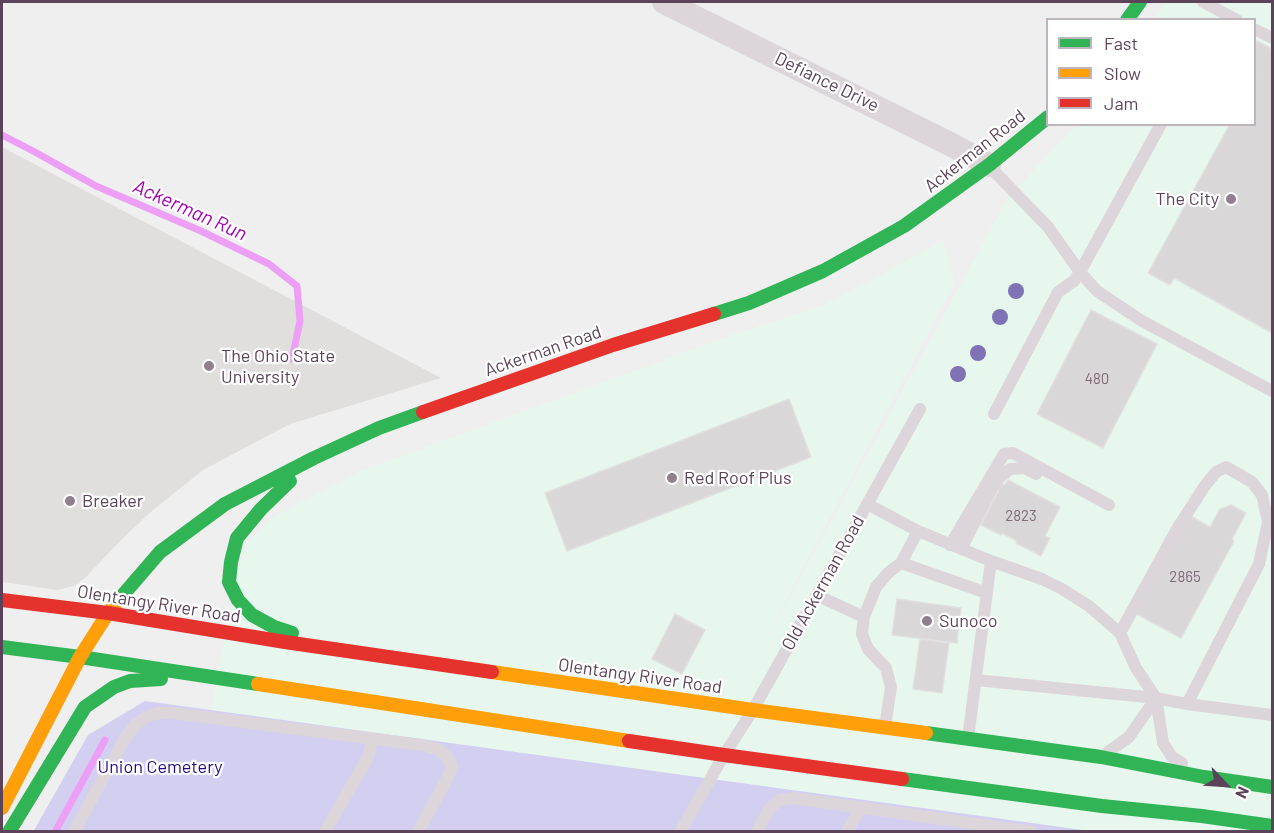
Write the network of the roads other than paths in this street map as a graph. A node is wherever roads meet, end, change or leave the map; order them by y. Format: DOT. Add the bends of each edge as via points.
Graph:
graph roads {
  1 [pos="664,2"];
  2 [pos="1140,2"];
  3 [pos="1203,2"];
  4 [pos="1220,16"];
  5 [pos="1128,18"];
  6 [pos="1256,30"];
  7 [pos="1272,39"];
  8 [pos="1046,118"];
  9 [pos="1160,126"];
  10 [pos="988,165"];
  11 [pos="1080,272"];
  12 [pos="1272,391"];
  13 [pos="920,410"];
  14 [pos="994,414"];
  15 [pos="314,458"];
  16 [pos="867,504"];
  17 [pos="1107,508"];
  18 [pos="918,531"];
  19 [pos="956,547"];
  20 [pos="991,561"];
  21 [pos="901,563"];
  22 [pos="987,593"];
  23 [pos="816,595"];
  24 [pos="2,600"];
  25 [pos="108,614"];
  26 [pos="864,617"];
  27 [pos="1120,633"];
  28 [pos="2,647"];
  29 [pos="336,649"];
  30 [pos="80,657"];
  31 [pos="197,675"];
  32 [pos="975,680"];
  33 [pos="1156,698"];
  34 [pos="1187,704"];
  35 [pos="753,710"];
  36 [pos="1272,715"];
  37 [pos="885,728"];
  38 [pos="373,739"];
  39 [pos="968,740"];
  40 [pos="723,755"];
  41 [pos="1101,757"];
  42 [pos="1204,777"];
  43 [pos="1272,788"];
  44 [pos="861,807"];
  45 [pos="2,808"];
  46 [pos="1272,826"];
  47 [pos="1010,830"];
  48 [pos="9,831"];
  49 [pos="74,831"];
  50 [pos="325,831"];
  51 [pos="418,831"];
  52 [pos="680,831"];
  53 [pos="757,831"];
  54 [pos="847,831"];
  55 [pos="1033,831"];
  1 -- 10 [label="street, Defiance Drive"];
  2 -- 5 [label="main road"];
  3 -- 4 [label="lane"];
  6 -- 7 [label="lane"];
  8 -- 10 [label="main road, Ackerman Road"];
  9 -- 11 [label="lane"];
  10 -- 11 [label="lane" via="1048,227"];
  10 -- 15 [label="main road, Ackerman Road" via="904,226 823,271 749,303 613,345 380,428"];
  11 -- 12 [label="lane" via="1097,291 1142,321"];
  11 -- 14 [label="lane" via="1058,292"];
  13 -- 16 [label="lane, Old Ackerman Road"];
  15 -- 25 [label="main road, Ackerman Road" via="225,504 160,552"];
  15 -- 29 [label="main road" via="237,538 229,582 252,615"];
  16 -- 18 [label="lane"];
  16 -- 23 [label="lane, Old Ackerman Road"];
  17 -- 19 [label="lane" via="1024,468 1010,469 996,481"];
  18 -- 19 [label="lane"];
  18 -- 21 [label="lane"];
  19 -- 20 [label="lane"];
  20 -- 22 [label="lane"];
  20 -- 27 [label="lane" via="1062,589"];
  21 -- 22 [label="lane"];
  21 -- 26 [label="lane" via="876,587"];
  22 -- 32 [label="lane"];
  23 -- 26 [label="lane"];
  23 -- 35 [label="lane, Old Ackerman Road"];
  24 -- 25 [label="main road, Olentangy River Road"];
  25 -- 29 [label="main road, Olentangy River Road"];
  25 -- 30 [label="main road, Ackerman Road"];
  26 -- 37 [label="lane" via="862,634 868,649 886,668 891,687"];
  27 -- 33 [label="lane"];
  27 -- 34 [label="lane" via="1177,529 1216,472 1226,467 1252,483 1262,495 1268,522 1259,564"];
  28 -- 30 [label="main road"];
  29 -- 35 [label="main road, Olentangy River Road"];
  30 -- 31 [label="main road"];
  30 -- 45 [label="main road, Ackerman Road"];
  31 -- 40 [label="main road"];
  31 -- 48 [label="main road" via="130,681 85,707"];
  32 -- 33 [label="lane"];
  32 -- 39 [label="lane"];
  33 -- 34 [label="lane"];
  33 -- 41 [label="lane" via="1130,737"];
  33 -- 42 [label="lane" via="1163,743 1172,757"];
  34 -- 36 [label="lane"];
  35 -- 37 [label="main road, Olentangy River Road"];
  35 -- 40 [label="lane, Old Ackerman Road"];
  37 -- 39 [label="main road, Olentangy River Road"];
  38 -- 49 [label="lane" via="158,713 135,725 124,740"];
  38 -- 50 [label="lane" via="368,757"];
  38 -- 51 [label="lane" via="437,749 452,766"];
  39 -- 41 [label="main road, Olentangy River Road"];
  40 -- 46 [label="main road"];
  40 -- 52 [label="lane, Old Ackerman Road"];
  41 -- 42 [label="main road, Olentangy River Road"];
  42 -- 43 [label="main road, Olentangy River Road"];
  44 -- 47 [label="lane"];
  44 -- 53 [label="lane" via="793,798 780,800 769,809"];
  44 -- 54 [label="lane"];
  47 -- 55 [label="lane"];
}
